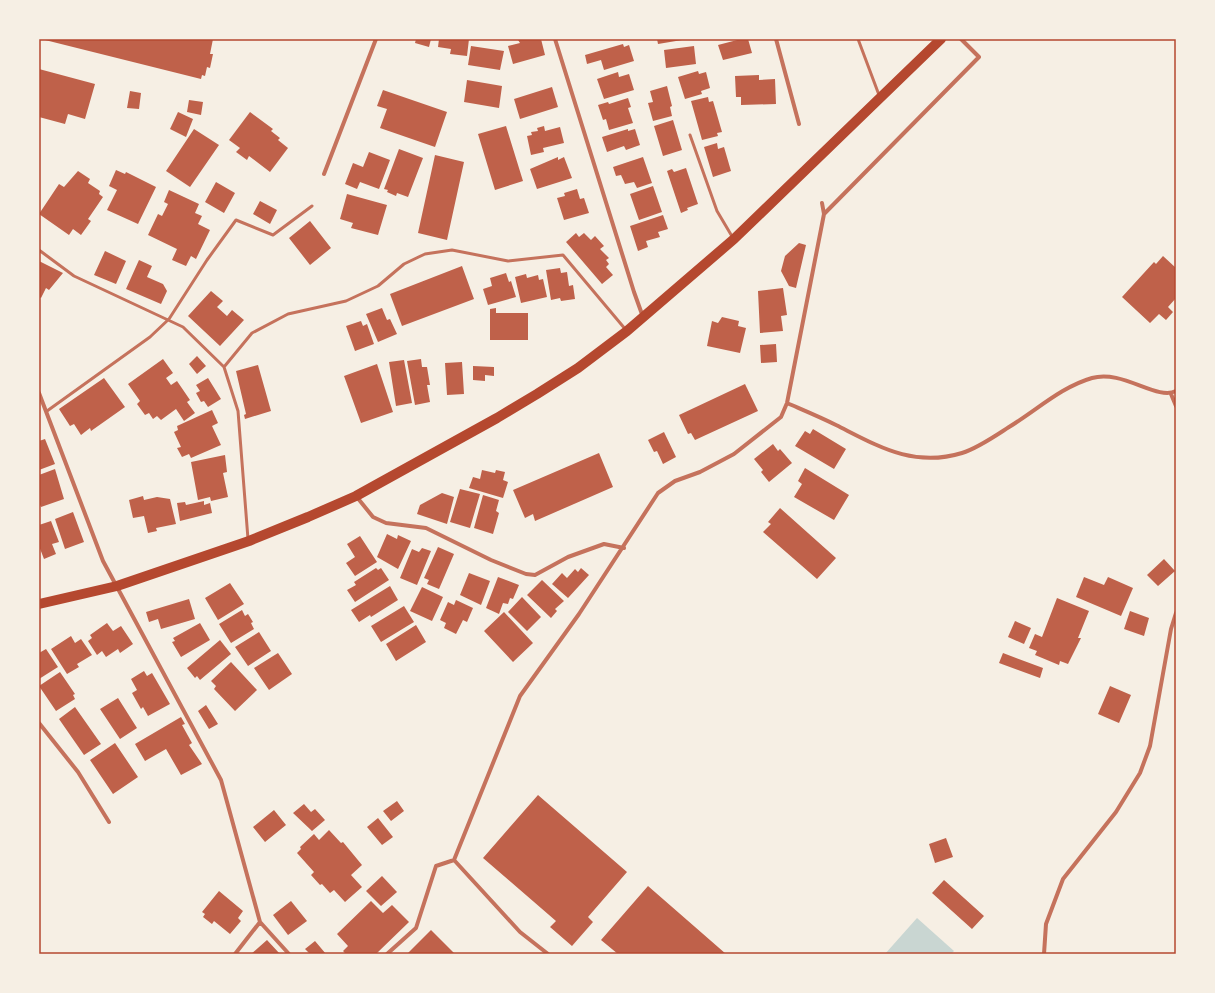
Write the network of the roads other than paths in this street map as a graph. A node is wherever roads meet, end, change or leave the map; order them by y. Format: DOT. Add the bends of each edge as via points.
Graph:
graph roads {
  1 [pos="376,39"];
  2 [pos="555,39"];
  3 [pos="776,39"];
  4 [pos="858,39"];
  5 [pos="941,39"];
  6 [pos="961,39"];
  7 [pos="881,98"];
  8 [pos="799,124"];
  9 [pos="690,134"];
  10 [pos="324,174"];
  11 [pos="822,203"];
  12 [pos="312,206"];
  13 [pos="824,214"];
  14 [pos="734,239"];
  15 [pos="39,250"];
  16 [pos="643,317"];
  17 [pos="169,319"];
  18 [pos="627,331"];
  19 [pos="224,367"];
  20 [pos="1176,391"];
  21 [pos="39,393"];
  22 [pos="1171,394"];
  23 [pos="787,403"];
  24 [pos="1176,406"];
  25 [pos="47,411"];
  26 [pos="356,496"];
  27 [pos="249,541"];
  28 [pos="624,548"];
  29 [pos="117,586"];
  30 [pos="39,604"];
  31 [pos="1176,613"];
  32 [pos="39,723"];
  33 [pos="109,822"];
  34 [pos="454,860"];
  35 [pos="260,922"];
  36 [pos="235,954"];
  37 [pos="289,954"];
  38 [pos="387,954"];
  39 [pos="548,954"];
  40 [pos="1044,954"];
  1 -- 10 [label="street"];
  2 -- 16 [label="street"];
  3 -- 8 [label="street"];
  4 -- 7 [label="lane"];
  5 -- 7 [label="main road"];
  6 -- 13 [label="street" via="979,57"];
  7 -- 14 [label="main road"];
  9 -- 14 [label="lane" via="717,211"];
  11 -- 13 [label="street"];
  12 -- 17 [label="lane" via="273,235 236,220"];
  13 -- 23 [label="street"];
  14 -- 16 [label="main road"];
  15 -- 17 [label="lane" via="74,276"];
  16 -- 18 [label="main road"];
  17 -- 19 [label="lane" via="183,327"];
  17 -- 25 [label="lane" via="150,337"];
  18 -- 19 [label="lane" via="563,255 508,261 452,250 425,254 404,264 378,286 346,301 288,314 252,333"];
  18 -- 26 [label="main road" via="578,368 537,394"];
  19 -- 27 [label="lane" via="238,411"];
  20 -- 22 [label="street"];
  21 -- 25 [label="street"];
  22 -- 23 [label="street" via="1152,390 1125,379 1093,377 1052,397 1011,426 963,453 919,458 899,455 878,447 827,420"];
  22 -- 24 [label="street"];
  23 -- 28 [label="street" via="780,417 734,454 700,472 675,481 658,493"];
  25 -- 29 [label="street" via="103,561"];
  26 -- 27 [label="main road"];
  26 -- 28 [label="street" via="373,517 386,523 426,528 526,574 535,575 568,557 604,544"];
  27 -- 29 [label="main road"];
  28 -- 34 [label="street" via="520,696"];
  29 -- 30 [label="main road"];
  29 -- 35 [label="street" via="221,780"];
  31 -- 40 [label="street" via="1150,746 1140,773 1116,812 1063,879 1046,924"];
  32 -- 33 [label="street" via="78,772"];
  34 -- 38 [label="street" via="436,866 416,928"];
  34 -- 39 [label="street" via="520,932"];
  35 -- 36 [label="street"];
  35 -- 37 [label="street"];
}
